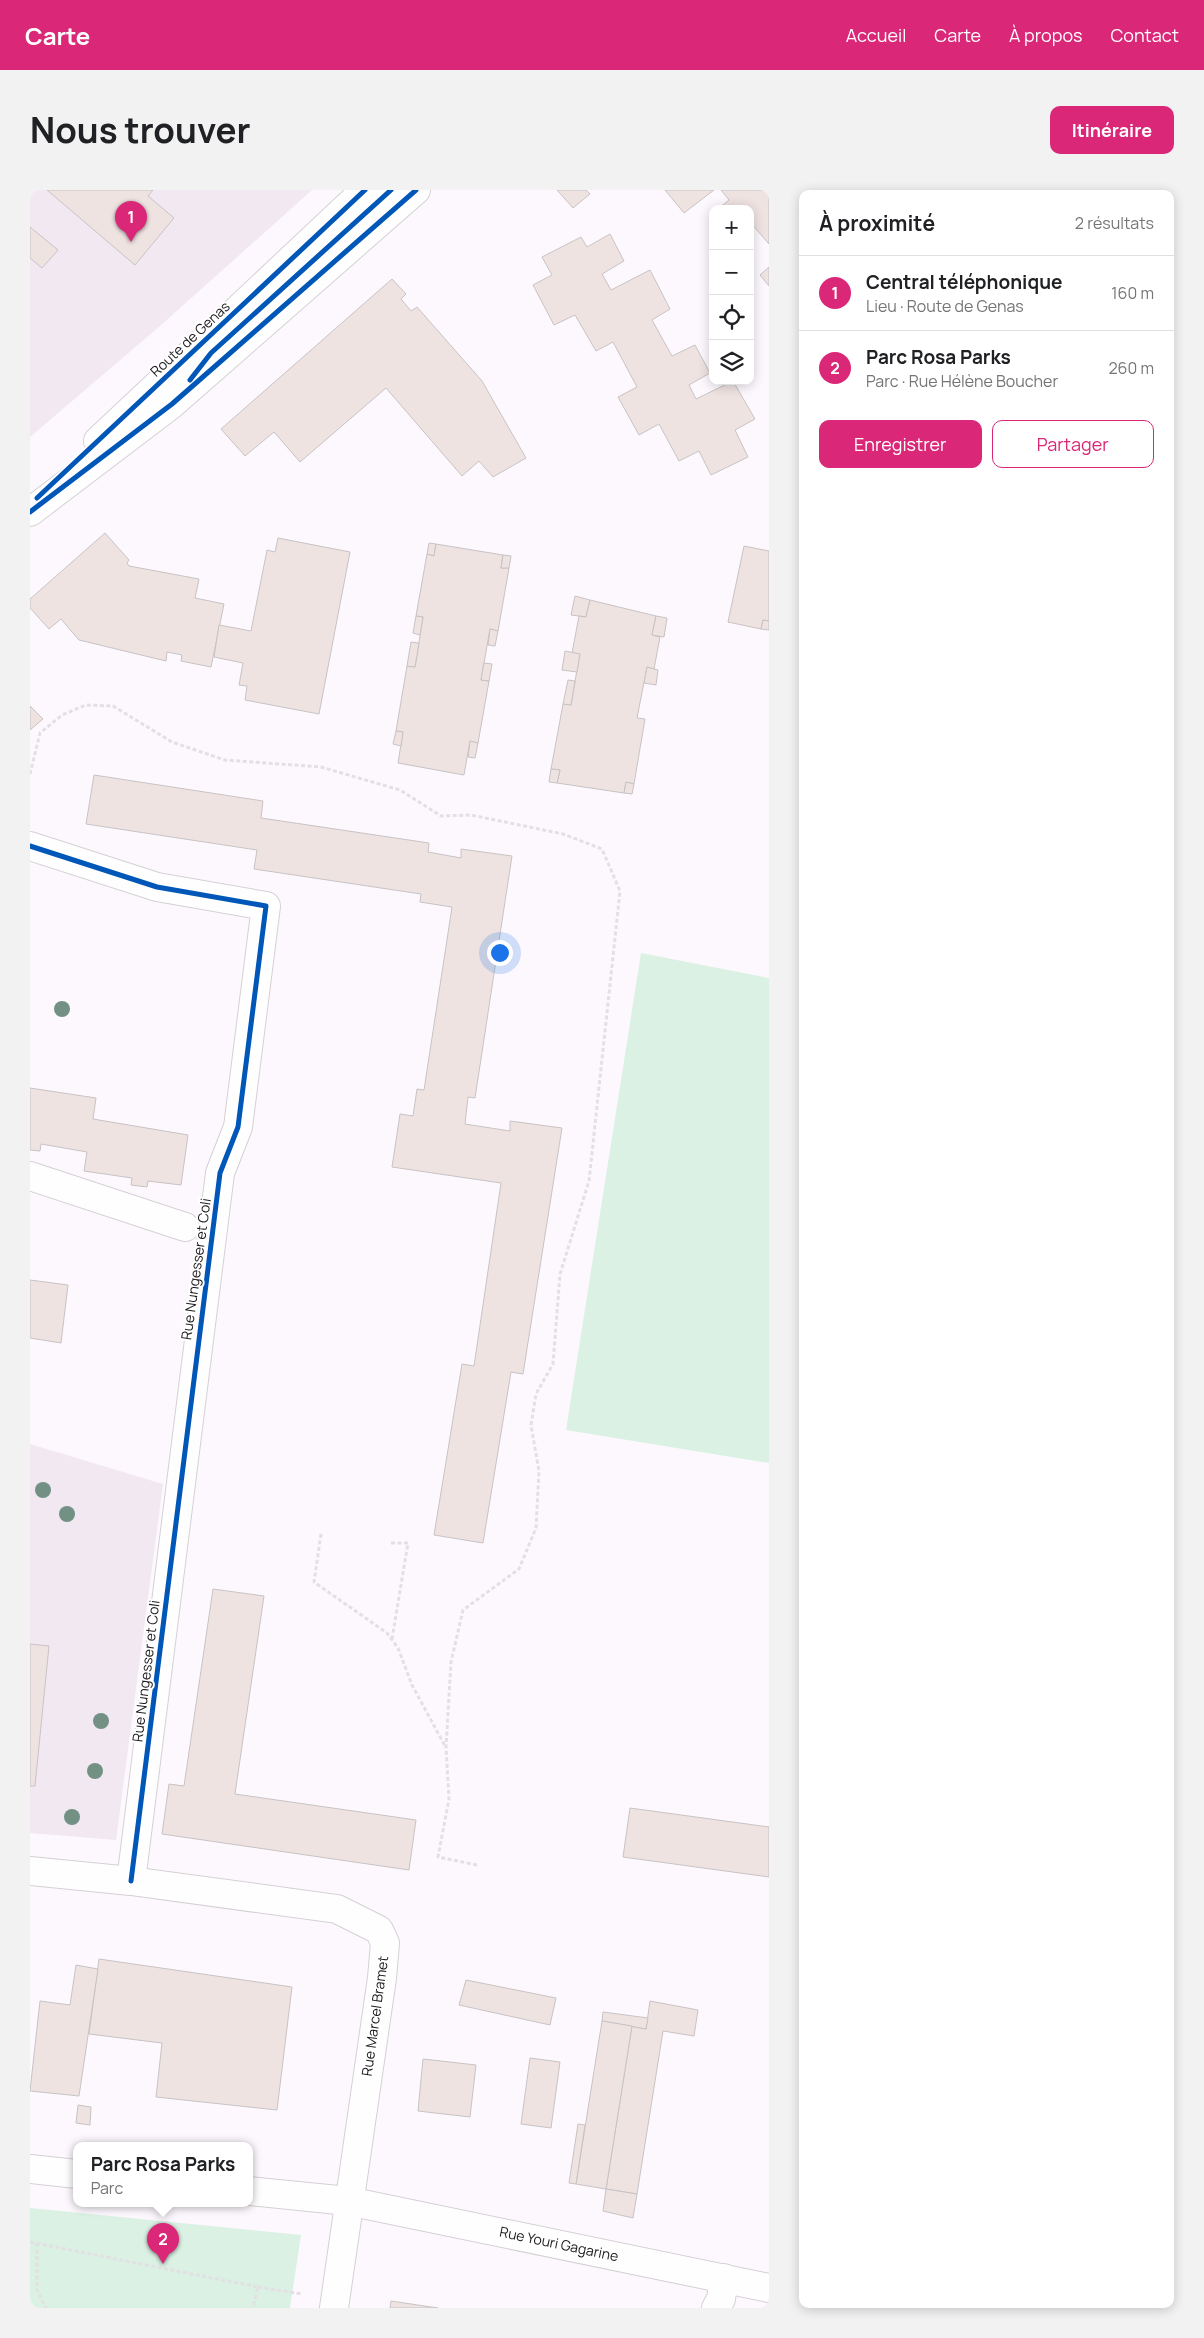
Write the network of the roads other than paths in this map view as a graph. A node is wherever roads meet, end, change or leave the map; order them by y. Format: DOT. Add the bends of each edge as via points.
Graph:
graph roads {
  1 [pos="365,190"];
  2 [pos="391,190"];
  3 [pos="416,190"];
  4 [pos="172,404"];
  5 [pos="30,505"];
  6 [pos="30,512"];
  7 [pos="30,846"];
  8 [pos="30,1176"];
  9 [pos="185,1227"];
  10 [pos="30,1870"];
  11 [pos="131,1881"];
  12 [pos="30,2170"];
  13 [pos="73,2174"];
  14 [pos="253,2191"];
  15 [pos="348,2201"];
  16 [pos="724,2278"];
  17 [pos="769,2288"];
  18 [pos="334,2308"];
  19 [pos="716,2308"];
  1 -- 5 [label="street, Route de Genas"];
  2 -- 4 [label="street" via="211,353"];
  3 -- 4 [label="street"];
  4 -- 6 [label="street"];
  7 -- 11 [label="street, Rue Nungesser et Coli" via="157,887 266,906 238,1127 220,1172"];
  8 -- 9 [label="street, Rue Nungesser et Coli"];
  10 -- 11 [label="street, Rue Marcel Bramet"];
  11 -- 15 [label="street, Rue Marcel Bramet" via="337,1908 379,1930 385,1943 382,1978"];
  12 -- 13 [label="street"];
  14 -- 15 [label="street, Rue Youri Gagarine"];
  15 -- 16 [label="street, Rue Youri Gagarine"];
  15 -- 18 [label="street, Rue Marcel Bramet"];
  16 -- 17 [label="street, Rue Youri Gagarine"];
  16 -- 19 [label="street" via="721,2299"];
}
